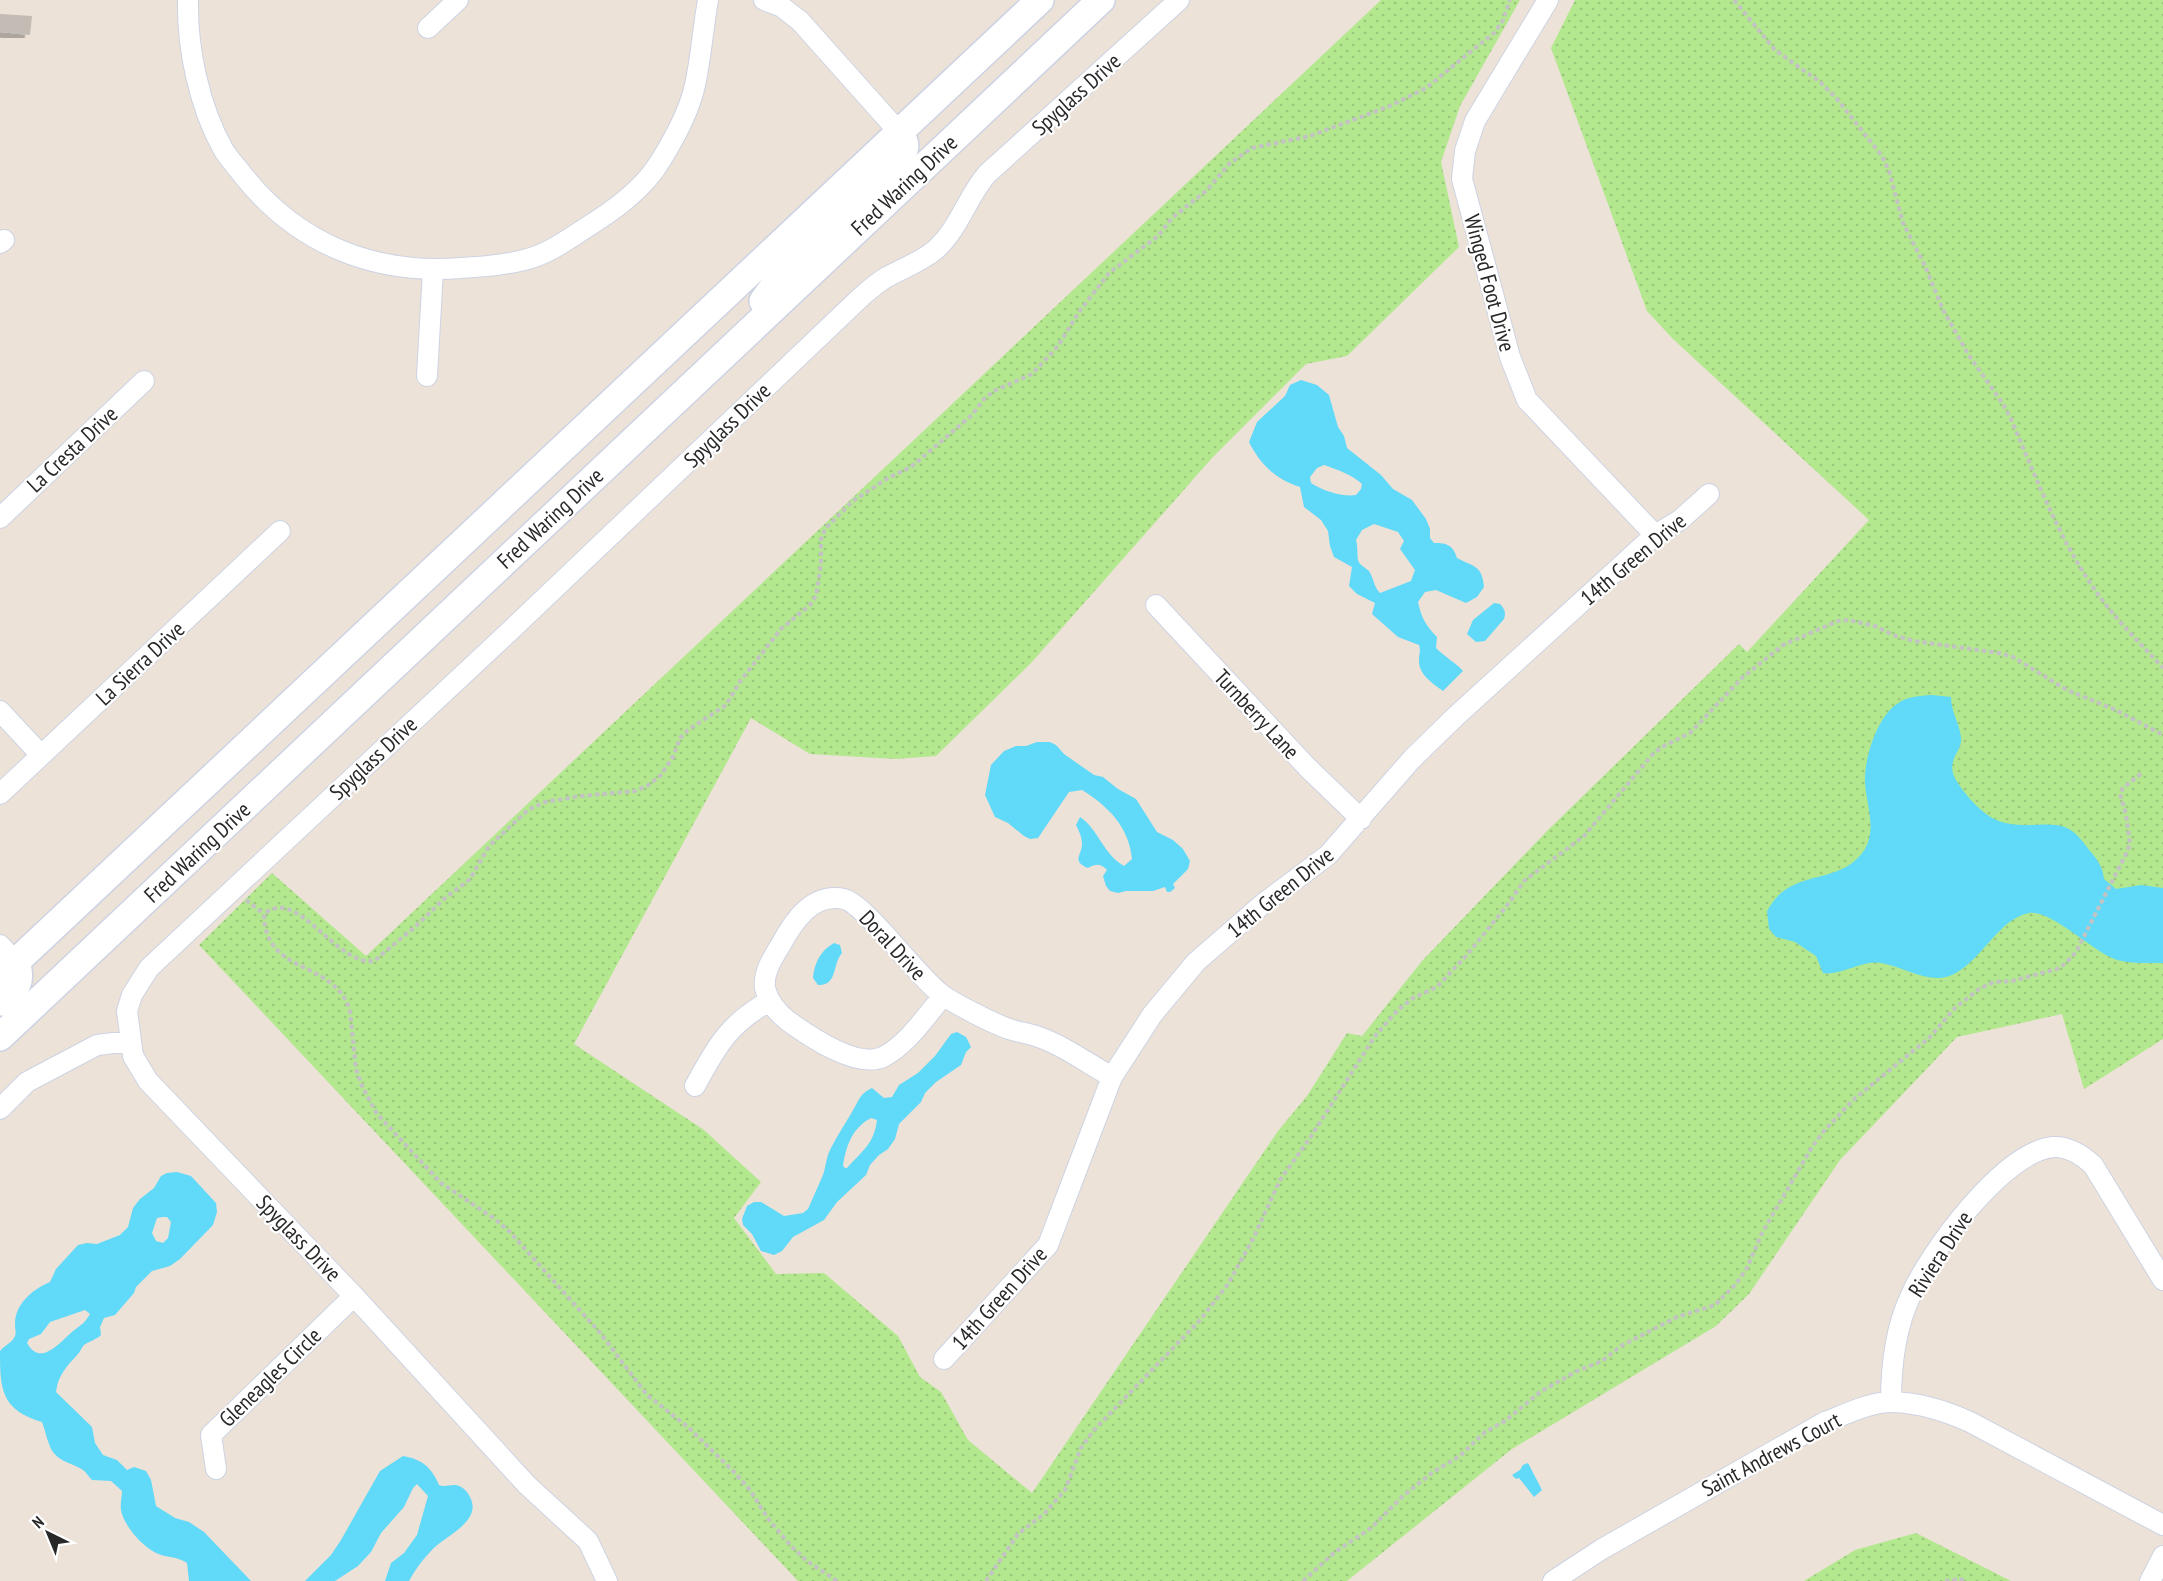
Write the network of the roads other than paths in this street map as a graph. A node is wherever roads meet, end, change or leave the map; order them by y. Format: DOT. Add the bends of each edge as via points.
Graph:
graph roads {
  1 [pos="188,0"];
  2 [pos="458,0"];
  3 [pos="708,0"];
  4 [pos="764,0"];
  5 [pos="1040,0"];
  6 [pos="1101,0"];
  7 [pos="1179,0"];
  8 [pos="1548,0"];
  9 [pos="428,28"];
  10 [pos="899,132"];
  11 [pos="433,270"];
  12 [pos="725,353"];
  13 [pos="427,376"];
  14 [pos="144,381"];
  15 [pos="1709,494"];
  16 [pos="0,518"];
  17 [pos="280,531"];
  18 [pos="1655,535"];
  19 [pos="1156,605"];
  20 [pos="0,711"];
  21 [pos="41,755"];
  22 [pos="0,794"];
  23 [pos="1362,819"];
  24 [pos="5,961"];
  25 [pos="943,996"];
  26 [pos="770,1001"];
  27 [pos="0,1002"];
  28 [pos="0,1037"];
  29 [pos="130,1041"];
  30 [pos="1112,1077"];
  31 [pos="695,1086"];
  32 [pos="0,1109"];
  33 [pos="2163,1280"];
  34 [pos="354,1296"];
  35 [pos="944,1359"];
  36 [pos="1891,1402"];
  37 [pos="216,1469"];
  38 [pos="2163,1525"];
  39 [pos="2163,1556"];
  40 [pos="608,1581"];
  41 [pos="1553,1581"];
  42 [pos="2150,1581"];
  1 -- 11 [label="street" via="191,55 206,110 223,149 273,209 335,249 370,262"];
  2 -- 9 [label="street"];
  3 -- 11 [label="street" via="695,87 660,161 638,187 612,212 526,260"];
  4 -- 10 [label="street" via="782,7 800,21"];
  5 -- 10 [label="main road, Fred Waring Drive"];
  6 -- 12 [label="main road, Fred Waring Drive"];
  7 -- 29 [label="street, Spyglass Drive" via="987,174 954,228 935,250 861,297 149,968 127,1011"];
  8 -- 18 [label="street, Winged Foot Drive" via="1475,121 1465,151 1462,179 1510,357 1527,400"];
  10 -- 12 [label="main road" via="906,149 902,155 792,262"];
  10 -- 24 [label="main road, Fred Waring Drive"];
  11 -- 13 [label="street"];
  12 -- 28 [label="main road, Fred Waring Drive"];
  14 -- 16 [label="street, La Cresta Drive"];
  15 -- 18 [label="street, 14th Green Drive" via="1680,520"];
  17 -- 21 [label="street, La Sierra Drive"];
  18 -- 23 [label="street, 14th Green Drive" via="1455,717 1412,759"];
  19 -- 23 [label="street, Turnberry Lane" via="1307,767"];
  20 -- 21 [label="street"];
  21 -- 22 [label="street, La Sierra Drive"];
  23 -- 30 [label="street, 14th Green Drive" via="1328,855 1264,903 1196,962 1152,1015"];
  24 -- 27 [label="main road" via="20,973 16,987"];
  25 -- 26 [label="street, Doral Drive" via="895,1049 871,1059 843,1054 781,1015"];
  25 -- 26 [label="street, Doral Drive" via="852,902 823,899 794,921 770,963 765,988"];
  25 -- 30 [label="street, Doral Drive" via="1008,1029 1056,1045"];
  26 -- 31 [label="street" via="728,1031"];
  29 -- 32 [label="street" via="97,1045 27,1082"];
  29 -- 34 [label="street, Spyglass Drive" via="133,1056 148,1081"];
  30 -- 35 [label="street, 14th Green Drive" via="1048,1245"];
  33 -- 36 [label="street, Riviera Drive" via="2093,1165 2070,1150 2042,1149 2002,1176 1965,1211 1929,1262 1899,1326"];
  34 -- 37 [label="street, Gleneagles Circle" via="211,1435"];
  34 -- 40 [label="street, Spyglass Drive" via="527,1485 588,1541"];
  36 -- 38 [label="street, Saint Andrews Court" via="1953,1414"];
  36 -- 41 [label="street, Saint Andrews Court" via="1825,1422"];
  39 -- 42 [label="street"];
}
